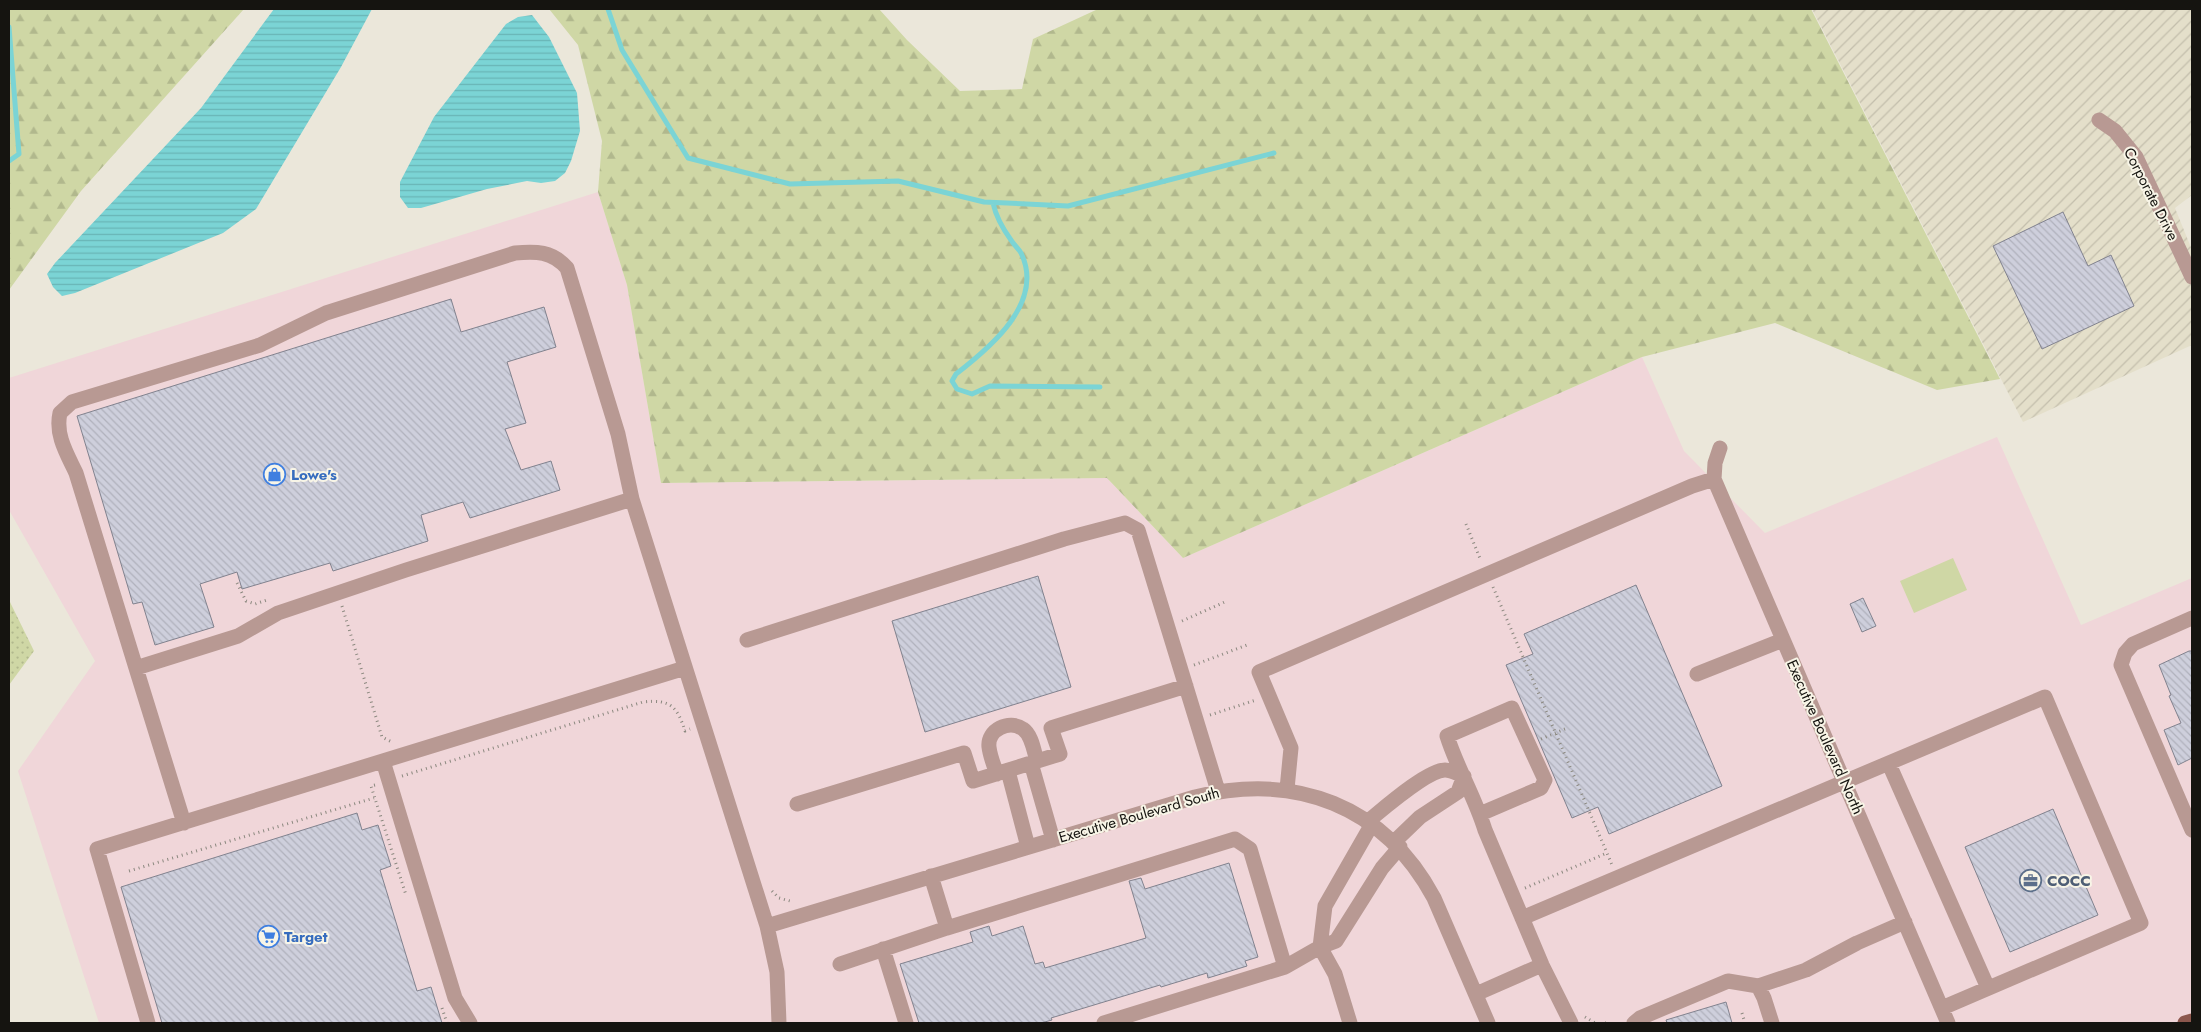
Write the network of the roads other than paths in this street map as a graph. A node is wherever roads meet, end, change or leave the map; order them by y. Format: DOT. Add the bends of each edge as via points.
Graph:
graph roads {
  1 [pos="2099,120"];
  2 [pos="2192,277"];
  3 [pos="1720,448"];
  4 [pos="1714,479"];
  5 [pos="632,499"];
  6 [pos="2192,618"];
  7 [pos="747,640"];
  8 [pos="1783,640"];
  9 [pos="136,668"];
  10 [pos="685,668"];
  11 [pos="1697,674"];
  12 [pos="1186,686"];
  13 [pos="390,759"];
  14 [pos="1034,762"];
  15 [pos="1890,764"];
  16 [pos="1002,772"];
  17 [pos="1464,776"];
  18 [pos="1845,782"];
  19 [pos="1287,789"];
  20 [pos="1218,791"];
  21 [pos="797,804"];
  22 [pos="1480,814"];
  23 [pos="184,823"];
  24 [pos="1370,823"];
  25 [pos="2192,830"];
  26 [pos="1053,840"];
  27 [pos="1397,845"];
  28 [pos="1028,847"];
  29 [pos="932,876"];
  30 [pos="1522,918"];
  31 [pos="1905,922"];
  32 [pos="767,926"];
  33 [pos="947,928"];
  34 [pos="1320,947"];
  35 [pos="883,949"];
  36 [pos="840,964"];
  37 [pos="1542,966"];
  38 [pos="1286,967"];
  39 [pos="1758,986"];
  40 [pos="1988,988"];
  41 [pos="1476,994"];
  42 [pos="1942,1008"];
  43 [pos="1576,1018"];
  44 [pos="2192,1021"];
  45 [pos="148,1023"];
  46 [pos="470,1023"];
  47 [pos="779,1023"];
  48 [pos="906,1023"];
  49 [pos="1104,1023"];
  50 [pos="1350,1023"];
  51 [pos="1488,1023"];
  52 [pos="1634,1023"];
  53 [pos="1772,1023"];
  54 [pos="1948,1023"];
  55 [pos="2186,1023"];
  1 -- 2 [label="street, Corporate Drive" via="2115,131 2136,157"];
  3 -- 4 [label="street"];
  4 -- 8 [label="street, Executive Boulevard North"];
  4 -- 19 [label="street" via="1259,672 1291,748"];
  5 -- 9 [label="street" via="278,612 229,640"];
  5 -- 9 [label="street" via="618,434 567,268 548,253 515,254 326,313 260,345 72,402 60,413 59,432 76,473"];
  5 -- 10 [label="street"];
  6 -- 25 [label="street" via="2133,644 2121,665"];
  7 -- 12 [label="street" via="1125,522 1138,530"];
  8 -- 11 [label="street"];
  8 -- 18 [label="street, Executive Boulevard North"];
  9 -- 23 [label="street"];
  10 -- 13 [label="street"];
  10 -- 32 [label="street"];
  12 -- 14 [label="street" via="1052,728 1060,754"];
  12 -- 20 [label="street"];
  13 -- 23 [label="street"];
  13 -- 46 [label="street" via="455,998"];
  14 -- 16 [label="street"];
  14 -- 16 [label="street" via="1024,729 1014,725 1004,727 994,731 989,747"];
  14 -- 26 [label="street"];
  15 -- 18 [label="street"];
  15 -- 40 [label="street"];
  15 -- 40 [label="street" via="2045,697 2140,923"];
  16 -- 21 [label="street" via="973,781 964,753"];
  16 -- 28 [label="street"];
  17 -- 22 [label="street"];
  17 -- 22 [label="street" via="1447,736 1512,708 1545,780 1541,788"];
  17 -- 24 [label="street" via="1444,770 1432,774 1411,787"];
  17 -- 27 [label="street" via="1458,792 1420,817"];
  18 -- 30 [label="street"];
  18 -- 31 [label="street, Executive Boulevard North"];
  19 -- 20 [label="street, Executive Boulevard South"];
  19 -- 24 [label="street, Executive Boulevard South" via="1332,802"];
  20 -- 26 [label="street, Executive Boulevard South"];
  22 -- 30 [label="street"];
  23 -- 45 [label="street" via="97,849"];
  24 -- 27 [label="street, Executive Boulevard South"];
  24 -- 34 [label="street" via="1325,906"];
  26 -- 28 [label="street, Executive Boulevard South"];
  27 -- 34 [label="street" via="1336,942"];
  27 -- 41 [label="street, Executive Boulevard South" via="1424,879"];
  28 -- 29 [label="street, Executive Boulevard South"];
  29 -- 32 [label="street, Executive Boulevard South"];
  29 -- 33 [label="street"];
  30 -- 37 [label="street"];
  31 -- 39 [label="street" via="1806,970"];
  31 -- 42 [label="street, Executive Boulevard North"];
  32 -- 47 [label="street" via="777,972"];
  33 -- 35 [label="street"];
  33 -- 38 [label="street" via="1235,840 1250,849"];
  34 -- 38 [label="street"];
  34 -- 50 [label="street" via="1335,974"];
  35 -- 36 [label="street"];
  35 -- 48 [label="street"];
  37 -- 41 [label="street"];
  37 -- 43 [label="street"];
  38 -- 49 [label="street"];
  39 -- 52 [label="street" via="1728,981"];
  39 -- 53 [label="street"];
  40 -- 42 [label="street"];
  41 -- 51 [label="street, Executive Boulevard South"];
  42 -- 54 [label="street, Executive Boulevard North"];
  44 -- 55 [label="main road"];
}
